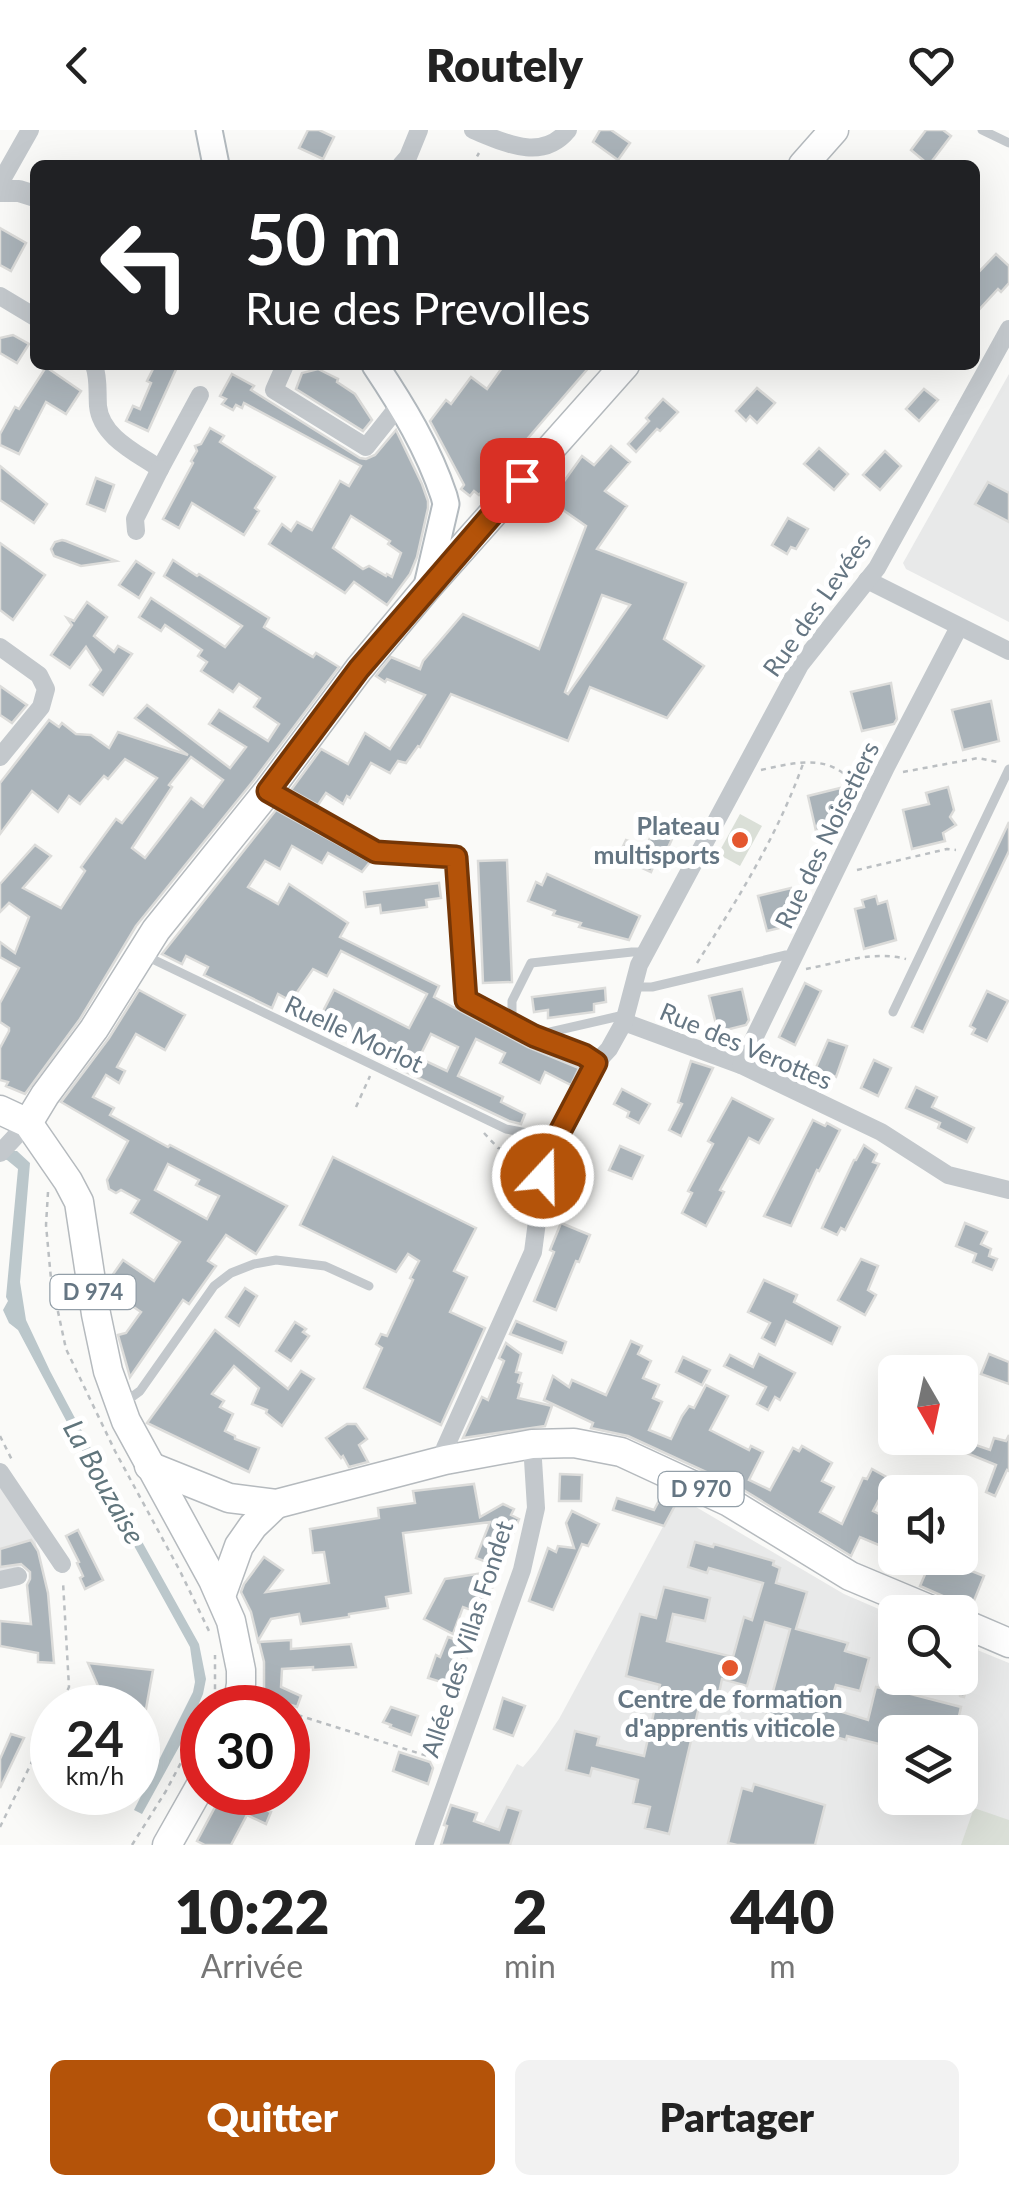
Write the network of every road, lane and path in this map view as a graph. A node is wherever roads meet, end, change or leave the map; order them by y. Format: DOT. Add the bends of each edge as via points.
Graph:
graph roads {
  1 [pos="30,130"];
  2 [pos="209,130"];
  3 [pos="420,130"];
  4 [pos="473,130"];
  5 [pos="568,130"];
  6 [pos="834,130"];
  7 [pos="982,130"];
  8 [pos="1009,143"];
  9 [pos="215,160"];
  10 [pos="405,160"];
  11 [pos="807,160"];
  12 [pos="0,183"];
  13 [pos="0,191"];
  14 [pos="30,195"];
  15 [pos="0,296"];
  16 [pos="30,314"];
  17 [pos="1009,329"];
  18 [pos="96,370"];
  19 [pos="283,370"];
  20 [pos="378,370"];
  21 [pos="621,370"];
  22 [pos="200,395"];
  23 [pos="401,403"];
  24 [pos="160,469"];
  25 [pos="446,504"];
  26 [pos="136,531"];
  27 [pos="478,532"];
  28 [pos="867,580"];
  29 [pos="426,590"];
  30 [pos="959,627"];
  31 [pos="0,647"];
  32 [pos="1009,651"];
  33 [pos="0,758"];
  34 [pos="804,761"];
  35 [pos="745,768"];
  36 [pos="886,768"];
  37 [pos="1009,768"];
  38 [pos="268,791"];
  39 [pos="870,800"];
  40 [pos="968,855"];
  41 [pos="836,869"];
  42 [pos="646,952"];
  43 [pos="140,954"];
  44 [pos="917,962"];
  45 [pos="792,963"];
  46 [pos="691,978"];
  47 [pos="634,987"];
  48 [pos="894,1012"];
  49 [pos="625,1018"];
  50 [pos="512,1023"];
  51 [pos="534,1036"];
  52 [pos="596,1063"];
  53 [pos="741,1065"];
  54 [pos="371,1074"];
  55 [pos="356,1106"];
  56 [pos="0,1110"];
  57 [pos="28,1124"];
  58 [pos="554,1143"];
  59 [pos="3,1150"];
  60 [pos="48,1190"];
  61 [pos="1009,1190"];
  62 [pos="369,1286"];
  63 [pos="119,1405"];
  64 [pos="532,1444"];
  65 [pos="445,1460"];
  66 [pos="149,1466"];
  67 [pos="0,1472"];
  68 [pos="276,1504"];
  69 [pos="62,1564"];
  70 [pos="895,1595"];
  71 [pos="221,1596"];
  72 [pos="978,1630"];
  73 [pos="212,1641"];
  74 [pos="1009,1643"];
  75 [pos="215,1654"];
  76 [pos="69,1685"];
  77 [pos="215,1685"];
  78 [pos="241,1685"];
  79 [pos="310,1719"];
  80 [pos="452,1764"];
  81 [pos="180,1765"];
  82 [pos="30,1766"];
  83 [pos="183,1815"];
  84 [pos="0,1828"];
  85 [pos="132,1845"];
  86 [pos="166,1845"];
  87 [pos="424,1845"];
  1 -- 12 [label="street"];
  2 -- 9 [label="main road"];
  3 -- 10 [label="street"];
  4 -- 5 [label="street" via="536,149"];
  6 -- 11 [label="main road"];
  7 -- 8 [label="lane"];
  13 -- 14 [label="street"];
  15 -- 16 [label="street"];
  17 -- 28 [label="street, Rue des Levées"];
  18 -- 24 [label="street" via="101,420"];
  19 -- 23 [label="street" via="274,390 366,447"];
  20 -- 23 [label="main road"];
  21 -- 27 [label="main road"];
  22 -- 24 [label="street"];
  23 -- 25 [label="main road"];
  24 -- 26 [label="street" via="135,519"];
  25 -- 27 [label="main road"];
  25 -- 29 [label="main road"];
  27 -- 29 [label="main road"];
  28 -- 30 [label="street"];
  28 -- 35 [label="street, Rue des Levées" via="800,665"];
  29 -- 38 [label="main road"];
  30 -- 32 [label="street"];
  30 -- 36 [label="street, Rue des Noisetiers"];
  31 -- 33 [label="street" via="40,676 46,689"];
  34 -- 35 [label="path"];
  34 -- 39 [label="path" via="837,769"];
  34 -- 46 [label="path" via="740,896"];
  35 -- 42 [label="street, Rue des Levées"];
  36 -- 37 [label="path" via="913,772 978,758"];
  36 -- 39 [label="street, Rue des Noisetiers"];
  37 -- 40 [label="lane"];
  38 -- 43 [label="main road"];
  38 -- 50 [label="street" via="376,852 456,857 466,1000"];
  39 -- 41 [label="street, Rue des Noisetiers"];
  40 -- 41 [label="path" via="947,849 848,872"];
  40 -- 44 [label="lane"];
  41 -- 45 [label="street, Rue des Noisetiers"];
  42 -- 47 [label="street, Rue des Levées"];
  42 -- 50 [label="lane" via="532,964 512,1001"];
  43 -- 57 [label="main road"];
  43 -- 58 [label="lane, Ruelle Morlot" via="506,1129"];
  44 -- 45 [label="path" via="894,955 797,971"];
  44 -- 48 [label="lane"];
  45 -- 46 [label="lane" via="786,955"];
  45 -- 53 [label="street, Rue des Noisetiers"];
  46 -- 47 [label="lane"];
  47 -- 49 [label="street, Rue des Levées"];
  49 -- 51 [label="lane"];
  49 -- 52 [label="street, Rue des Verottes"];
  49 -- 53 [label="street, Rue des Verottes"];
  50 -- 51 [label="street"];
  51 -- 52 [label="street"];
  52 -- 58 [label="street, Rue des Verottes"];
  53 -- 61 [label="street, Rue des Verottes" via="881,1132 948,1175"];
  54 -- 55 [label="path"];
  56 -- 57 [label="main road"];
  57 -- 59 [label="street"];
  57 -- 63 [label="main road, D 974" via="78,1202"];
  58 -- 65 [label="street, Rue des Verottes" via="533,1252"];
  60 -- 73 [label="path" via="51,1279 66,1349"];
  62 -- 63 [label="lane" via="326,1266 276,1260 232,1273 214,1286 140,1391"];
  63 -- 66 [label="main road, D 974"];
  64 -- 65 [label="main road, D 970"];
  64 -- 70 [label="main road, D 970" via="621,1452 729,1502 850,1576"];
  64 -- 80 [label="street, Allée des Villas Fondet" via="536,1508 522,1570"];
  65 -- 68 [label="main road, D 970"];
  66 -- 68 [label="main road" via="229,1498"];
  66 -- 71 [label="main road, D 974"];
  67 -- 69 [label="street"];
  68 -- 71 [label="main road" via="239,1546"];
  69 -- 76 [label="path"];
  71 -- 78 [label="main road, D 974" via="238,1649"];
  72 -- 74 [label="main road"];
  75 -- 77 [label="path"];
  79 -- 80 [label="path"];
  80 -- 87 [label="street, Allée des Villas Fondet"];
  81 -- 85 [label="path"];
  82 -- 84 [label="path"];
  83 -- 86 [label="main road"];
}
